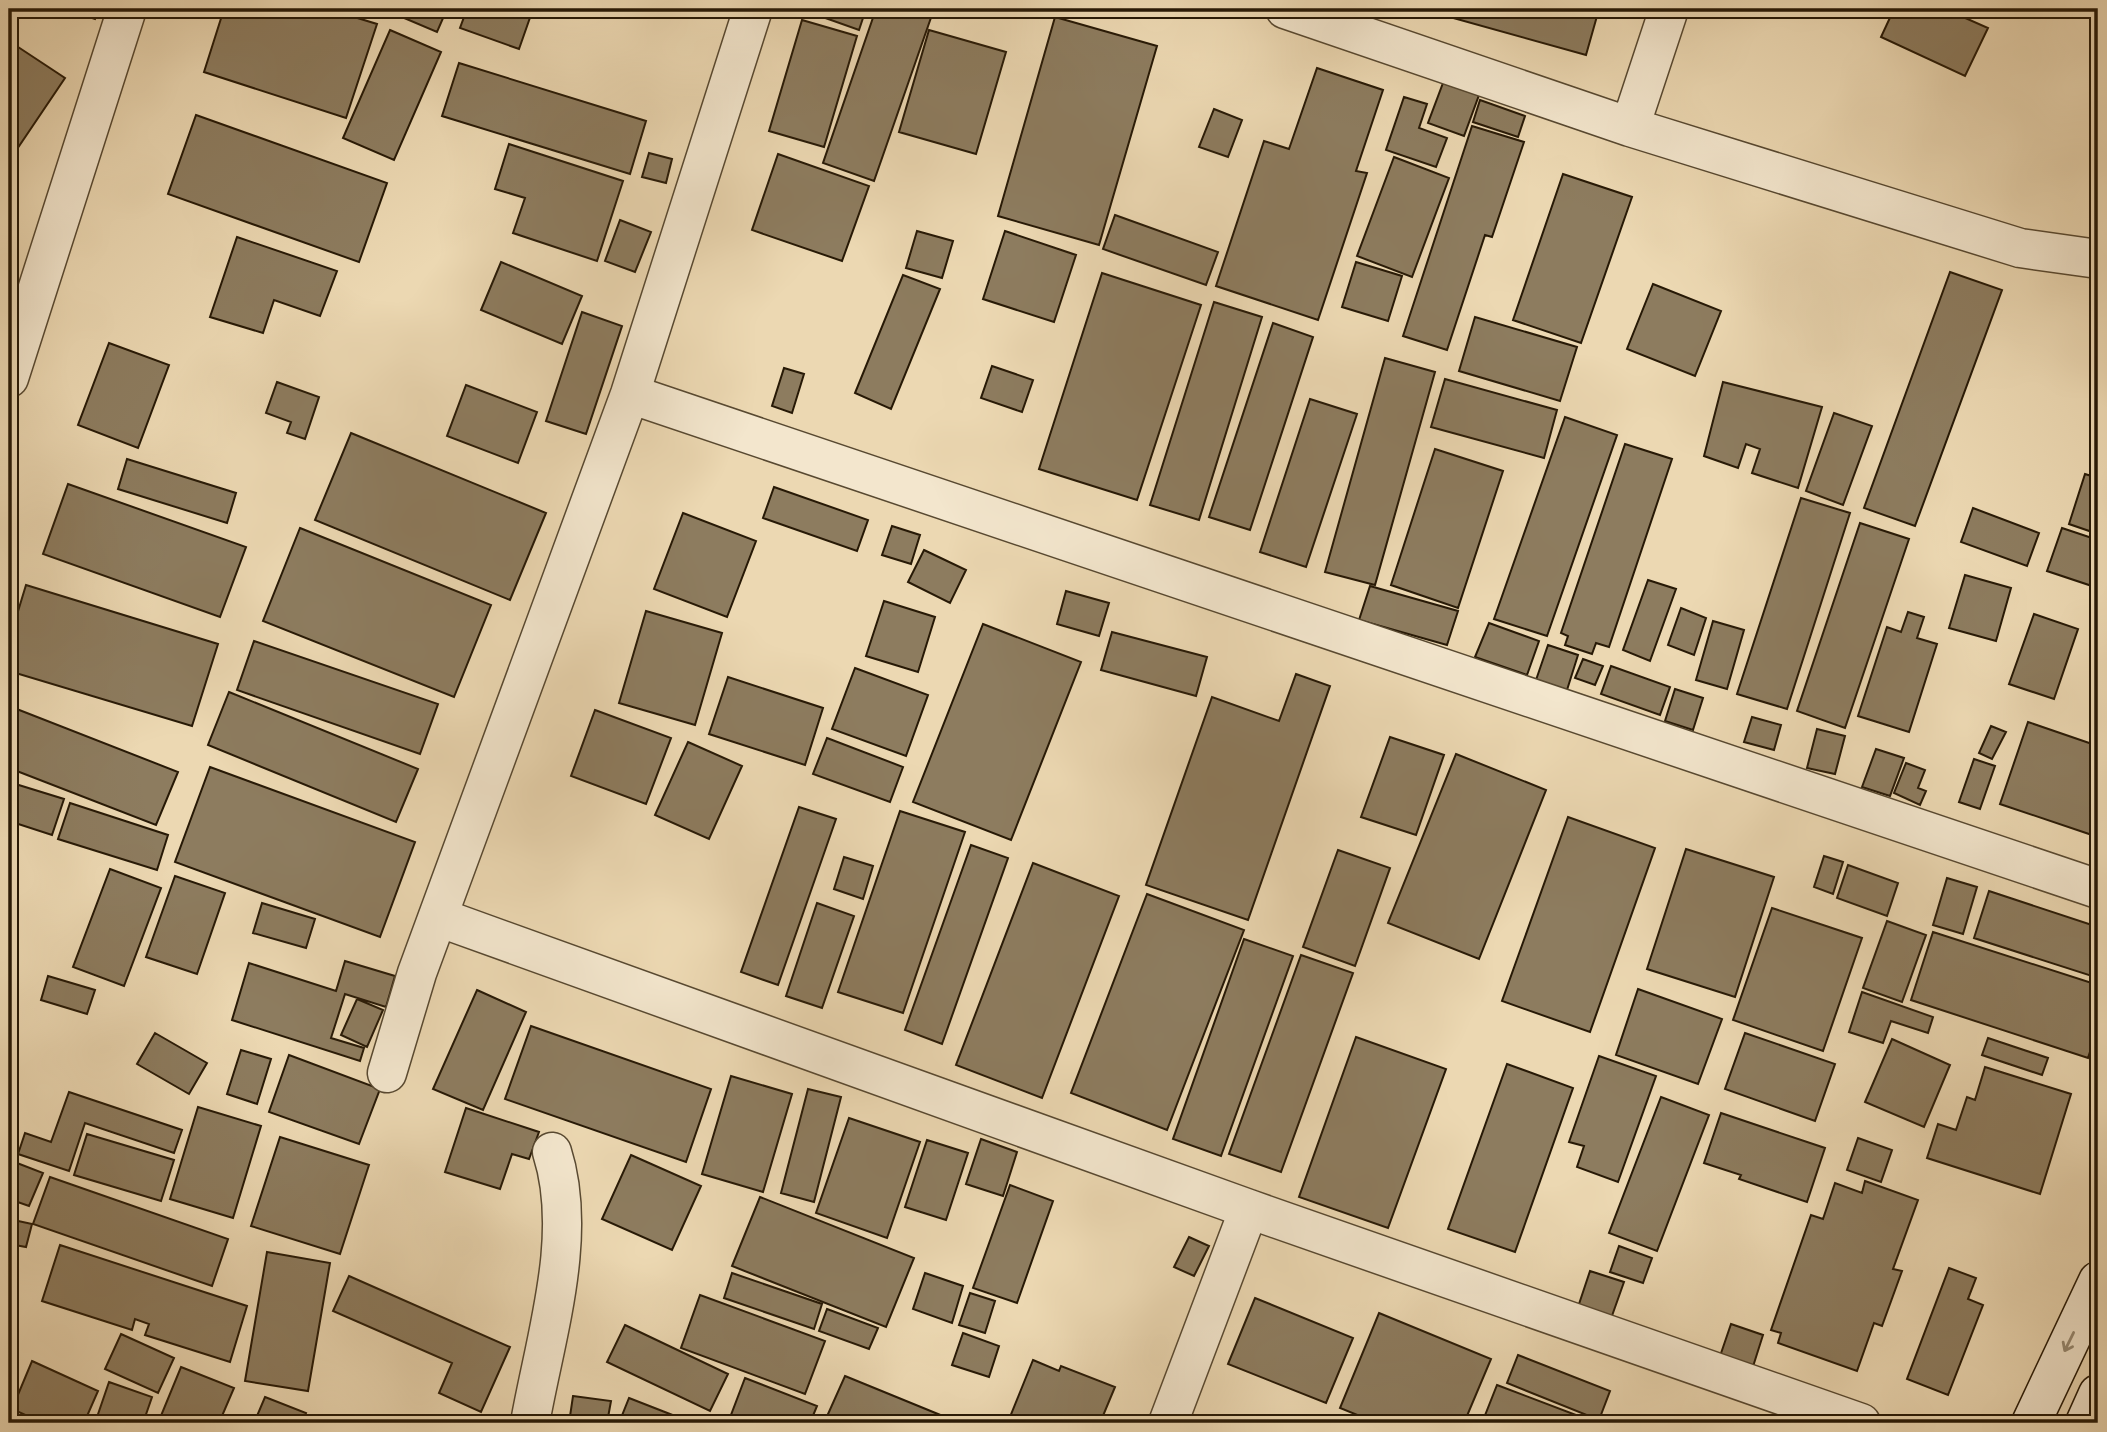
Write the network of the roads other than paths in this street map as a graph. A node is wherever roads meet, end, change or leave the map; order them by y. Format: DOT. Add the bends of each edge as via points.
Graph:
graph roads {
  1 [pos="127,9"];
  2 [pos="753,9"];
  3 [pos="1285,9"];
  4 [pos="1670,9"];
  5 [pos="1630,127"];
  6 [pos="2098,259"];
  7 [pos="9,378"];
  8 [pos="630,394"];
  9 [pos="2098,889"];
  10 [pos="438,918"];
  11 [pos="387,1073"];
  12 [pos="552,1152"];
  13 [pos="1249,1209"];
  14 [pos="2095,1297"];
  15 [pos="2098,1394"];
  16 [pos="530,1423"];
  17 [pos="1168,1423"];
  18 [pos="1861,1423"];
  19 [pos="2031,1423"];
  20 [pos="2085,1423"];
  1 -- 7 [label="street"];
  2 -- 8 [label="street"];
  3 -- 5 [label="street"];
  4 -- 5 [label="street"];
  5 -- 6 [label="street" via="2020,248"];
  8 -- 9 [label="street"];
  8 -- 10 [label="street"];
  10 -- 11 [label="street"];
  10 -- 13 [label="street"];
  12 -- 16 [label="street" via="563,1200 564,1239"];
  13 -- 17 [label="street"];
  13 -- 18 [label="street"];
  14 -- 19 [label="street, one-way"];
  15 -- 20 [label="street"];
}
